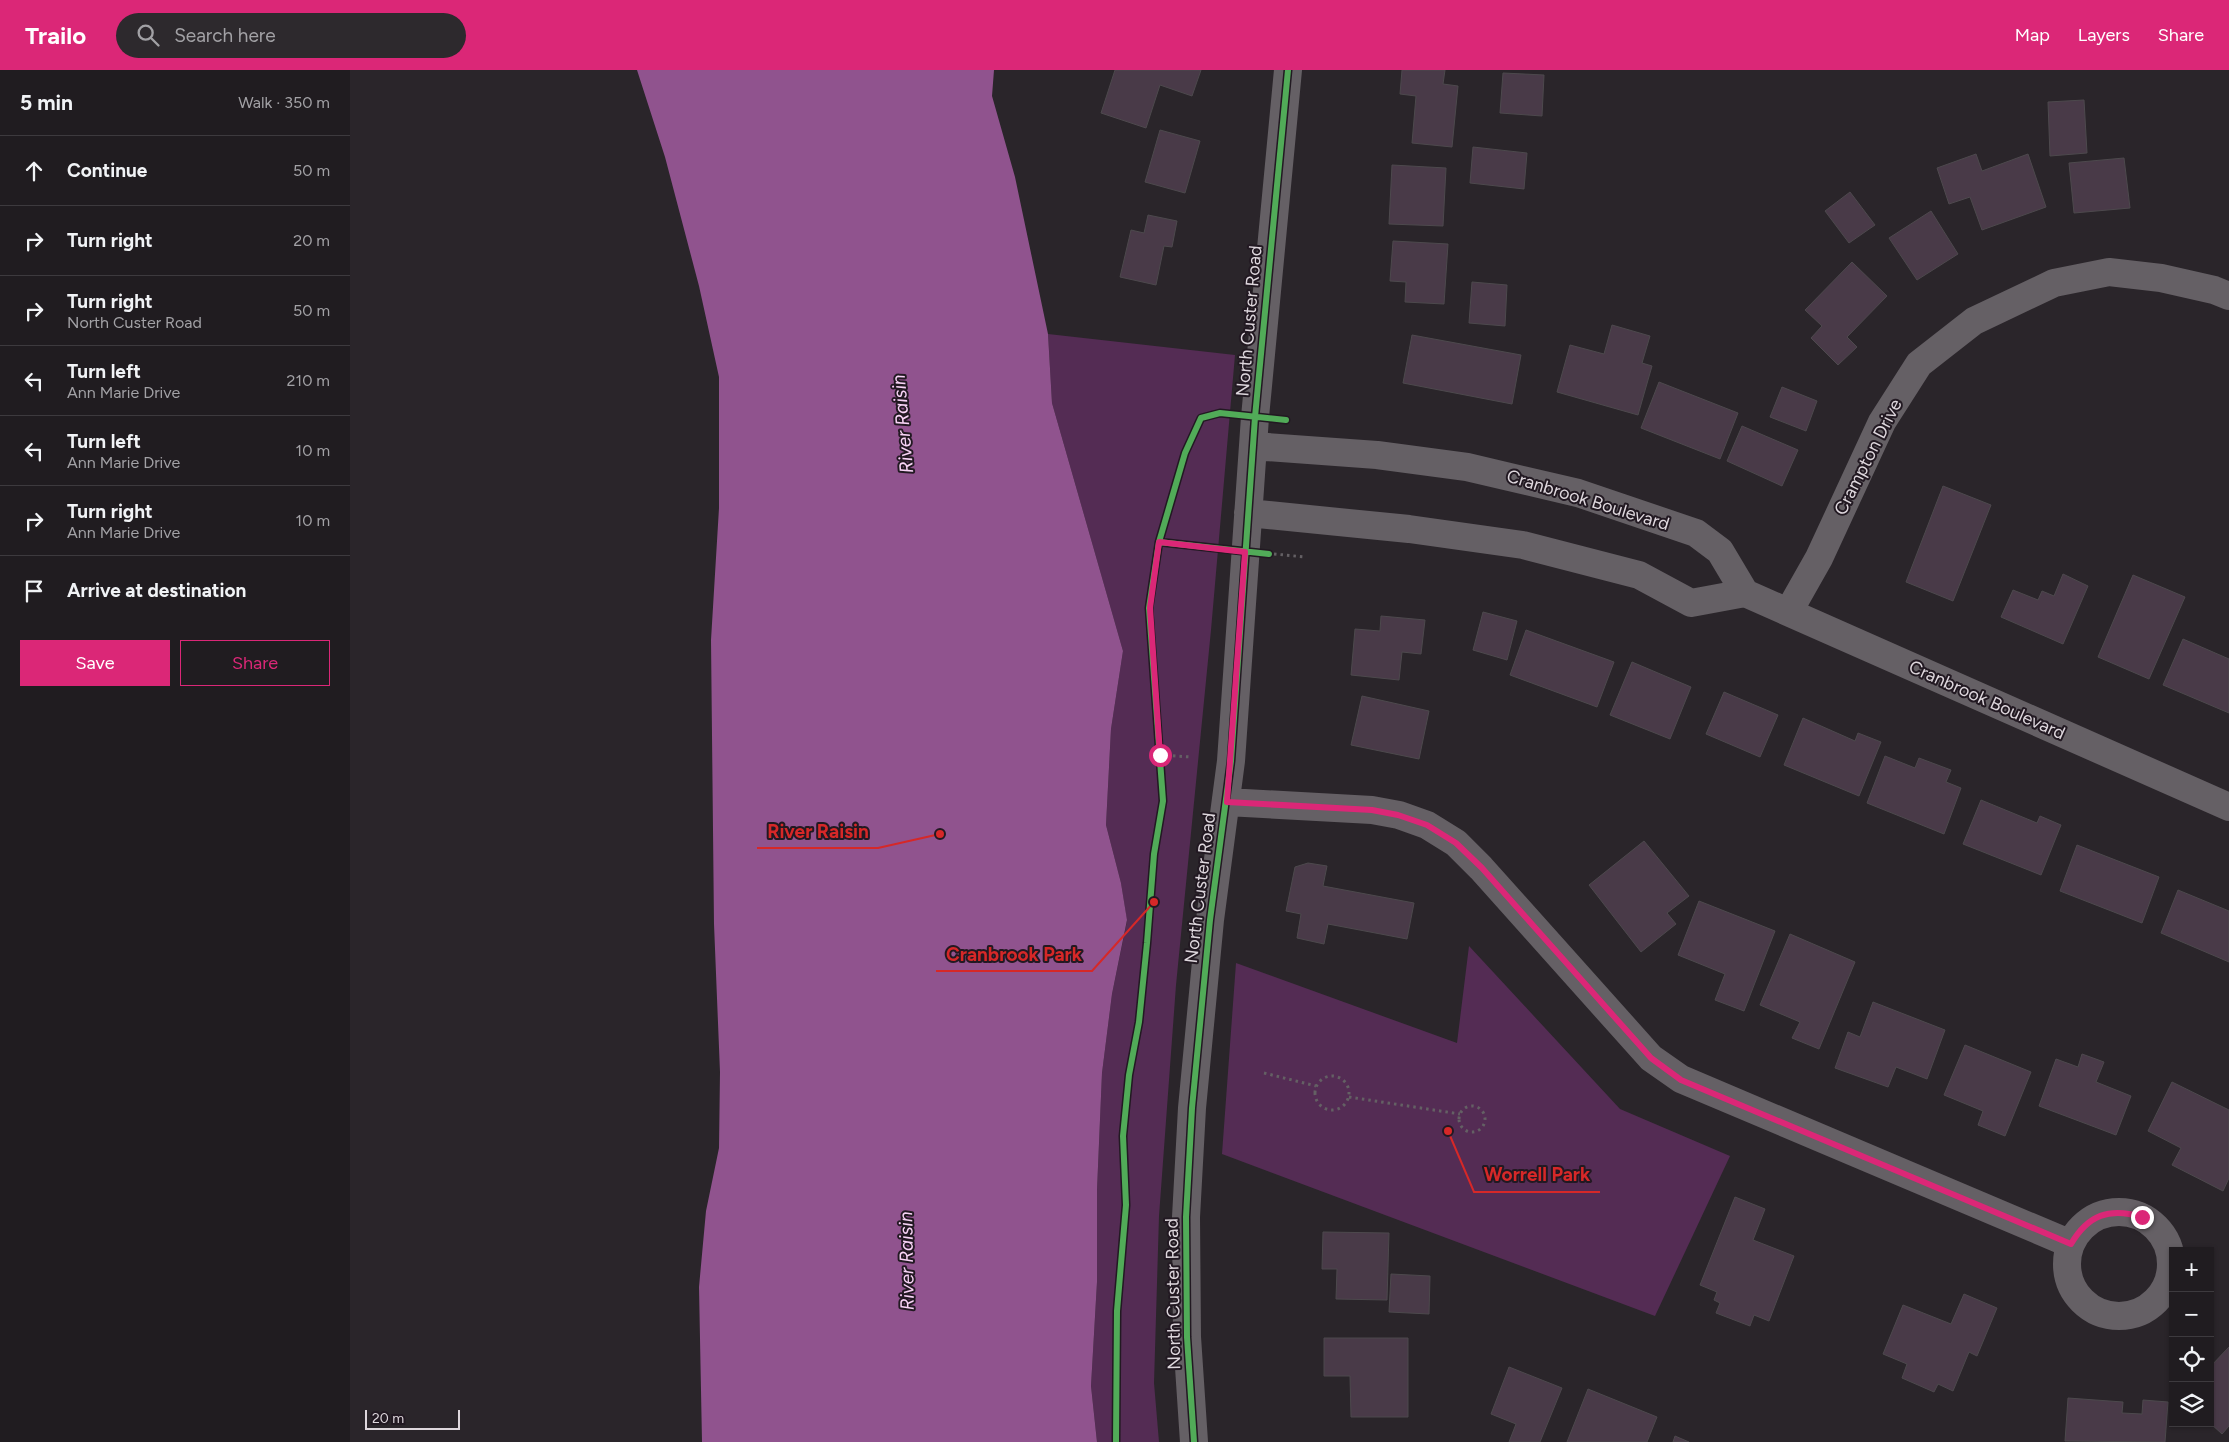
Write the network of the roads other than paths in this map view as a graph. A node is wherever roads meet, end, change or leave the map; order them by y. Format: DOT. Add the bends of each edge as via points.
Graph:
graph roads {
  1 [pos="1288,70"];
  2 [pos="2229,296"];
  3 [pos="1252,446"];
  4 [pos="1248,513"];
  5 [pos="1745,593"];
  6 [pos="1789,611"];
  7 [pos="1227,802"];
  8 [pos="2229,807"];
  9 [pos="2071,1244"];
  10 [pos="1194,1442"];
  1 -- 3 [label="street, North Custer Road"];
  2 -- 6 [label="street, Crampton Drive" via="2161,278 2109,272 2054,283 1974,321 1919,364 1882,422 1819,558"];
  3 -- 4 [label="street, North Custer Road"];
  3 -- 5 [label="street, Cranbrook Boulevard" via="1377,455 1467,467 1578,493 1696,533 1720,551"];
  4 -- 5 [label="street" via="1409,529 1523,545 1639,575 1691,603"];
  4 -- 7 [label="street, North Custer Road" via="1257,553"];
  5 -- 6 [label="street, Cranbrook Boulevard"];
  6 -- 8 [label="street, Cranbrook Boulevard"];
  7 -- 9 [label="street" via="1372,810 1427,825 1456,843 1482,868 1651,1058 1681,1080"];
  7 -- 10 [label="street, North Custer Road" via="1204,976 1186,1217 1187,1337"];
}
